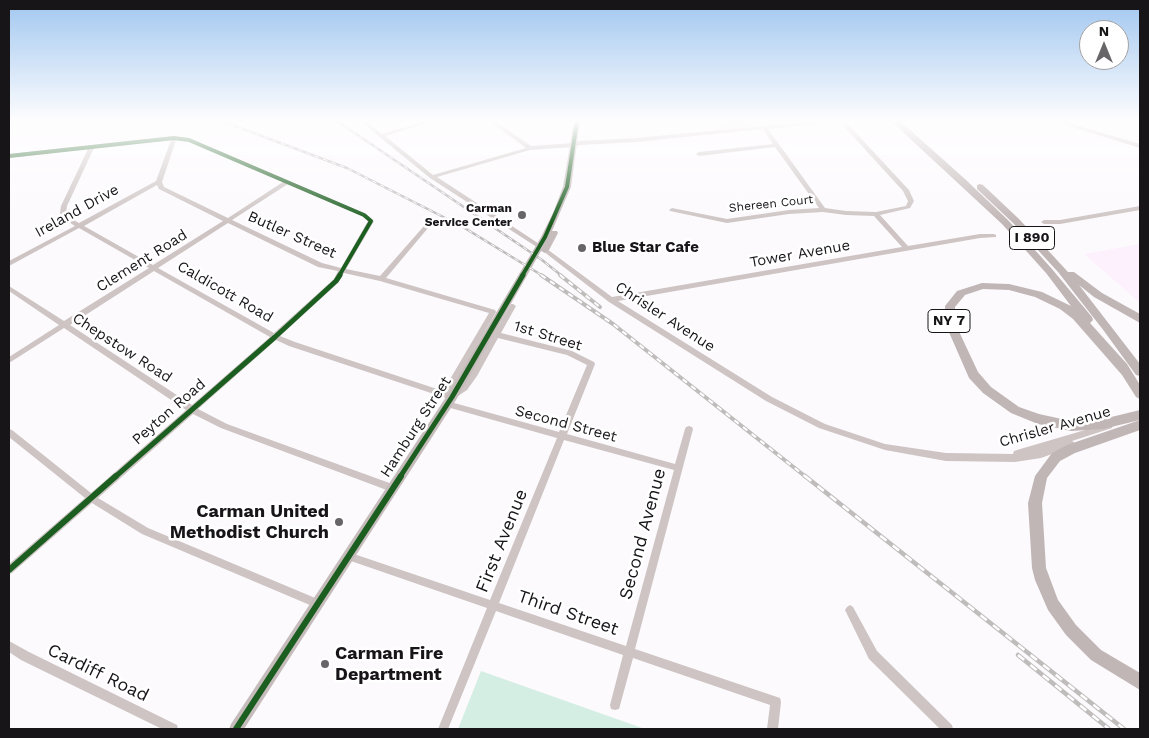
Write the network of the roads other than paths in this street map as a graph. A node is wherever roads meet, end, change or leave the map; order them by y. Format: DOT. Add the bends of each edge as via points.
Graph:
graph roads {
  1 [pos="88,155"];
  2 [pos="168,155"];
  3 [pos="228,155"];
  4 [pos="405,155"];
  5 [pos="505,155"];
  6 [pos="572,155"];
  7 [pos="784,155"];
  8 [pos="874,155"];
  9 [pos="934,155"];
  10 [pos="945,155"];
  11 [pos="572,159"];
  12 [pos="432,177"];
  13 [pos="159,182"];
  14 [pos="288,182"];
  15 [pos="1140,208"];
  16 [pos="672,210"];
  17 [pos="823,210"];
  18 [pos="876,214"];
  19 [pos="1016,221"];
  20 [pos="228,222"];
  21 [pos="1044,222"];
  22 [pos="77,225"];
  23 [pos="426,227"];
  24 [pos="994,236"];
  25 [pos="907,249"];
  26 [pos="545,250"];
  27 [pos="9,264"];
  28 [pos="154,268"];
  29 [pos="343,272"];
  30 [pos="381,279"];
  31 [pos="9,288"];
  32 [pos="612,300"];
  33 [pos="513,306"];
  34 [pos="1140,319"];
  35 [pos="64,325"];
  36 [pos="497,335"];
  37 [pos="275,337"];
  38 [pos="9,360"];
  39 [pos="591,364"];
  40 [pos="1126,372"];
  41 [pos="1140,372"];
  42 [pos="1140,394"];
  43 [pos="448,398"];
  44 [pos="191,409"];
  45 [pos="1136,421"];
  46 [pos="689,429"];
  47 [pos="9,432"];
  48 [pos="1110,434"];
  49 [pos="562,437"];
  50 [pos="988,459"];
  51 [pos="678,468"];
  52 [pos="392,488"];
  53 [pos="90,498"];
  54 [pos="348,556"];
  55 [pos="9,570"];
  56 [pos="317,603"];
  57 [pos="493,606"];
  58 [pos="850,610"];
  59 [pos="9,646"];
  60 [pos="628,651"];
  61 [pos="1140,682"];
  62 [pos="615,705"];
  63 [pos="173,729"];
  64 [pos="236,729"];
  65 [pos="443,729"];
  66 [pos="773,729"];
  67 [pos="948,729"];
  1 -- 22 [label="street, Caldicott Road" via="64,206 66,218"];
  2 -- 13 [label="street"];
  3 -- 14 [label="street"];
  4 -- 12 [label="street, Chrisler Avenue"];
  5 -- 12 [label="street"];
  6 -- 11 [label="main road, Hamburg Street"];
  7 -- 17 [label="street"];
  8 -- 18 [label="street, Shereen Court" via="906,190 911,201 908,207"];
  9 -- 40 [label="highway, I 890" via="1020,238 1069,295"];
  10 -- 19 [label="highway, I 890"];
  11 -- 26 [label="main road" via="577,164 569,200"];
  11 -- 43 [label="main road, Hamburg Street" via="557,213"];
  12 -- 26 [label="street, Chrisler Avenue"];
  13 -- 20 [label="street, Butler Street" via="161,188"];
  13 -- 22 [label="street, Ireland Drive"];
  14 -- 20 [label="street, Clement Road"];
  14 -- 29 [label="street, Peyton Road" via="371,221"];
  15 -- 21 [label="street"];
  16 -- 17 [label="street, Shereen Court" via="728,221"];
  17 -- 18 [label="street, Shereen Court"];
  18 -- 25 [label="street"];
  19 -- 34 [label="highway" via="1083,284"];
  19 -- 41 [label="highway, I 890" via="1076,288"];
  20 -- 28 [label="street, Clement Road"];
  20 -- 29 [label="street, Butler Street" via="320,265"];
  22 -- 27 [label="street, Ireland Drive"];
  22 -- 28 [label="street, Caldicott Road"];
  23 -- 30 [label="street"];
  24 -- 25 [label="street, Tower Avenue"];
  25 -- 32 [label="street, Tower Avenue"];
  26 -- 32 [label="street, Chrisler Avenue"];
  28 -- 35 [label="street, Clement Road"];
  28 -- 37 [label="street, Caldicott Road"];
  29 -- 30 [label="street, Butler Street"];
  29 -- 37 [label="street, Peyton Road"];
  30 -- 43 [label="street, Butler Street" via="493,312"];
  31 -- 35 [label="street, Chepstow Road"];
  32 -- 50 [label="street, Chrisler Avenue" via="769,399 822,426 906,452"];
  33 -- 36 [label="street"];
  35 -- 38 [label="street, Clement Road"];
  35 -- 44 [label="street, Chepstow Road"];
  36 -- 39 [label="street, 1st Street" via="568,353"];
  36 -- 43 [label="street" via="464,388"];
  37 -- 43 [label="street, Caldicott Road"];
  37 -- 44 [label="street, Peyton Road"];
  39 -- 49 [label="street, First Avenue"];
  40 -- 42 [label="highway, I 890"];
  40 -- 45 [label="highway, NY 7" via="1077,316 1038,294 1009,286 982,286 961,293 950,306 950,324 968,366 987,390 1005,404 1060,425 1093,426"];
  43 -- 49 [label="street, Second Street"];
  43 -- 52 [label="main road, Hamburg Street"];
  44 -- 52 [label="street, Chepstow Road" via="224,426"];
  44 -- 53 [label="street, Peyton Road"];
  45 -- 48 [label="highway"];
  45 -- 50 [label="street, Chrisler Avenue"];
  46 -- 51 [label="street, Second Avenue"];
  47 -- 53 [label="street"];
  48 -- 50 [label="street, Chrisler Avenue" via="1028,457"];
  48 -- 61 [label="highway" via="1063,452 1050,462 1041,476 1035,502 1038,562 1047,593 1071,630 1096,654"];
  49 -- 51 [label="street, Second Street"];
  49 -- 57 [label="street, First Avenue"];
  51 -- 60 [label="street, Second Avenue"];
  52 -- 54 [label="main road, Hamburg Street"];
  53 -- 55 [label="street, Peyton Road"];
  53 -- 56 [label="street" via="145,531"];
  54 -- 56 [label="main road, Hamburg Street"];
  54 -- 57 [label="street, Third Street"];
  56 -- 64 [label="main road, Hamburg Street"];
  57 -- 60 [label="street, Third Street"];
  57 -- 65 [label="street, First Avenue"];
  58 -- 67 [label="street" via="873,655"];
  59 -- 63 [label="street, Cardiff Road"];
  60 -- 62 [label="street, Second Avenue"];
  60 -- 66 [label="street, Third Street" via="776,702"];
}
